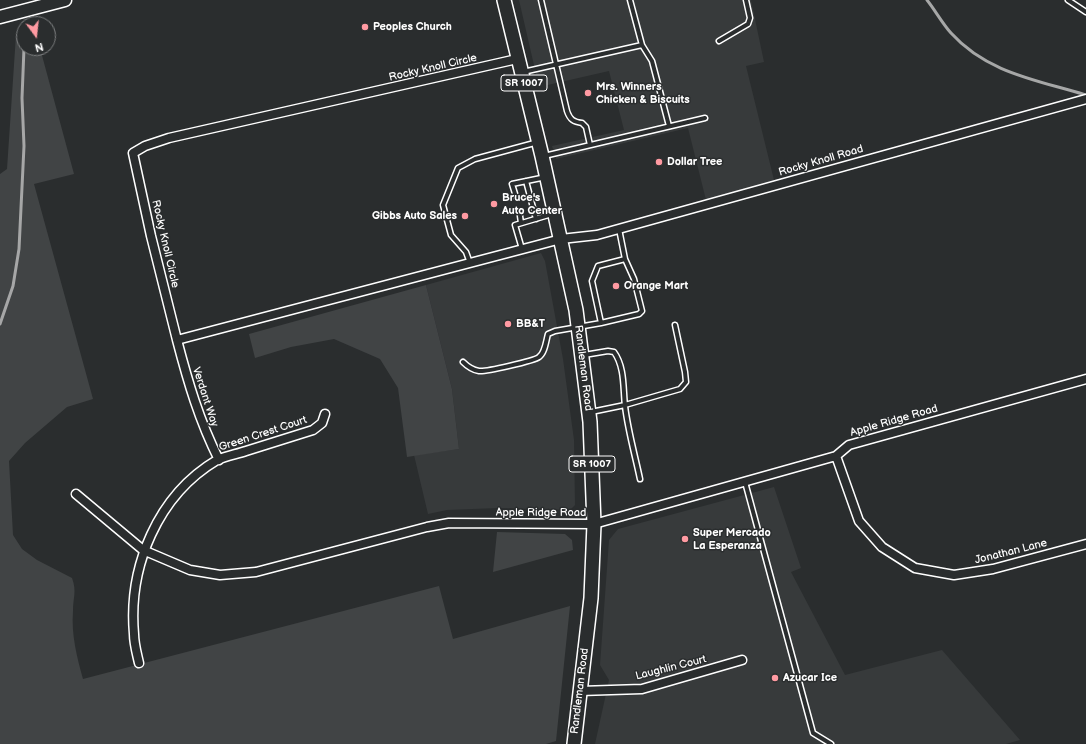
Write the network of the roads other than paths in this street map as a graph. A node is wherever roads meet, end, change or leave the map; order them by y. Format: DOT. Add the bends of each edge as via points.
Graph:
graph roads {
  1 [pos="65,0"];
  2 [pos="504,0"];
  3 [pos="541,0"];
  4 [pos="630,0"];
  5 [pos="746,0"];
  6 [pos="1068,0"];
  7 [pos="1086,12"];
  8 [pos="0,18"];
  9 [pos="719,41"];
  10 [pos="642,46"];
  11 [pos="518,59"];
  12 [pos="556,64"];
  13 [pos="521,72"];
  14 [pos="1086,98"];
  15 [pos="705,118"];
  16 [pos="669,126"];
  17 [pos="538,142"];
  18 [pos="590,145"];
  19 [pos="542,156"];
  20 [pos="546,177"];
  21 [pos="526,181"];
  22 [pos="516,197"];
  23 [pos="554,214"];
  24 [pos="520,216"];
  25 [pos="536,219"];
  26 [pos="521,223"];
  27 [pos="619,229"];
  28 [pos="560,239"];
  29 [pos="522,249"];
  30 [pos="625,259"];
  31 [pos="470,263"];
  32 [pos="601,323"];
  33 [pos="674,325"];
  34 [pos="578,326"];
  35 [pos="177,340"];
  36 [pos="581,356"];
  37 [pos="463,362"];
  38 [pos="1086,379"];
  39 [pos="625,405"];
  40 [pos="588,412"];
  41 [pos="325,414"];
  42 [pos="836,456"];
  43 [pos="218,460"];
  44 [pos="640,479"];
  45 [pos="745,482"];
  46 [pos="76,494"];
  47 [pos="594,524"];
  48 [pos="1086,544"];
  49 [pos="143,550"];
  50 [pos="742,660"];
  51 [pos="139,664"];
  52 [pos="580,690"];
  53 [pos="574,744"];
  54 [pos="831,744"];
  1 -- 8 [label="main road"];
  2 -- 11 [label="main road, Randleman Road / SR 1007"];
  3 -- 12 [label="lane"];
  4 -- 10 [label="lane"];
  5 -- 9 [label="lane" via="750,18 748,24"];
  6 -- 7 [label="lane"];
  10 -- 12 [label="lane"];
  10 -- 16 [label="lane" via="652,61"];
  11 -- 13 [label="main road, Randleman Road / SR 1007"];
  11 -- 35 [label="street, Rocky Knoll Circle" via="169,138 133,153"];
  12 -- 13 [label="lane"];
  12 -- 18 [label="lane" via="569,118 575,122 582,122 586,127"];
  13 -- 17 [label="main road, Randleman Road / SR 1007"];
  14 -- 27 [label="street, Rocky Knoll Road"];
  15 -- 16 [label="lane"];
  16 -- 18 [label="lane"];
  17 -- 19 [label="main road, Randleman Road / SR 1007"];
  17 -- 31 [label="lane" via="475,159 458,168 443,205 450,235 466,252"];
  18 -- 19 [label="lane"];
  19 -- 20 [label="main road, Randleman Road / SR 1007"];
  20 -- 21 [label="lane"];
  20 -- 23 [label="main road, Randleman Road / SR 1007"];
  21 -- 22 [label="lane" via="512,184"];
  21 -- 25 [label="lane"];
  23 -- 25 [label="lane"];
  23 -- 28 [label="main road, Randleman Road / SR 1007"];
  24 -- 26 [label="lane"];
  25 -- 26 [label="lane"];
  26 -- 29 [label="lane" via="515,225"];
  27 -- 28 [label="street, Rocky Knoll Road" via="597,235"];
  27 -- 30 [label="lane"];
  28 -- 29 [label="street"];
  28 -- 34 [label="main road, Randleman Road / SR 1007"];
  29 -- 31 [label="street"];
  30 -- 32 [label="lane" via="598,266 595,270 592,281"];
  30 -- 32 [label="lane" via="634,279 642,311 639,314"];
  31 -- 35 [label="street"];
  32 -- 34 [label="lane"];
  33 -- 39 [label="lane" via="686,382 680,389"];
  34 -- 36 [label="main road, Randleman Road / SR 1007"];
  34 -- 37 [label="lane" via="548,334 543,352 532,360 487,371 468,367"];
  35 -- 43 [label="street, Verdant Way" via="193,400"];
  36 -- 39 [label="lane" via="614,352 618,357"];
  36 -- 40 [label="main road, Randleman Road / SR 1007"];
  38 -- 42 [label="street, Apple Ridge Road" via="849,445"];
  39 -- 40 [label="lane"];
  39 -- 44 [label="lane"];
  40 -- 47 [label="main road, Randleman Road / SR 1007"];
  41 -- 43 [label="street, Green Crest Court" via="322,423 313,430"];
  42 -- 45 [label="street, Apple Ridge Road"];
  42 -- 48 [label="street, Jonathan Lane" via="860,521 882,547 915,568 954,575 993,570"];
  43 -- 49 [label="street, Green Crest Court" via="190,482 166,506"];
  45 -- 47 [label="street, Apple Ridge Road"];
  45 -- 54 [label="lane" via="813,733"];
  46 -- 49 [label="street, Apple Ridge Road"];
  47 -- 49 [label="street, Apple Ridge Road" via="449,523 256,572 220,575 190,570"];
  47 -- 52 [label="main road, Randleman Road / SR 1007" via="591,598"];
  49 -- 51 [label="street, Green Crest Court" via="135,598 134,633"];
  50 -- 52 [label="street, Laughlin Court" via="642,689"];
  52 -- 53 [label="main road, Randleman Road / SR 1007"];
}
